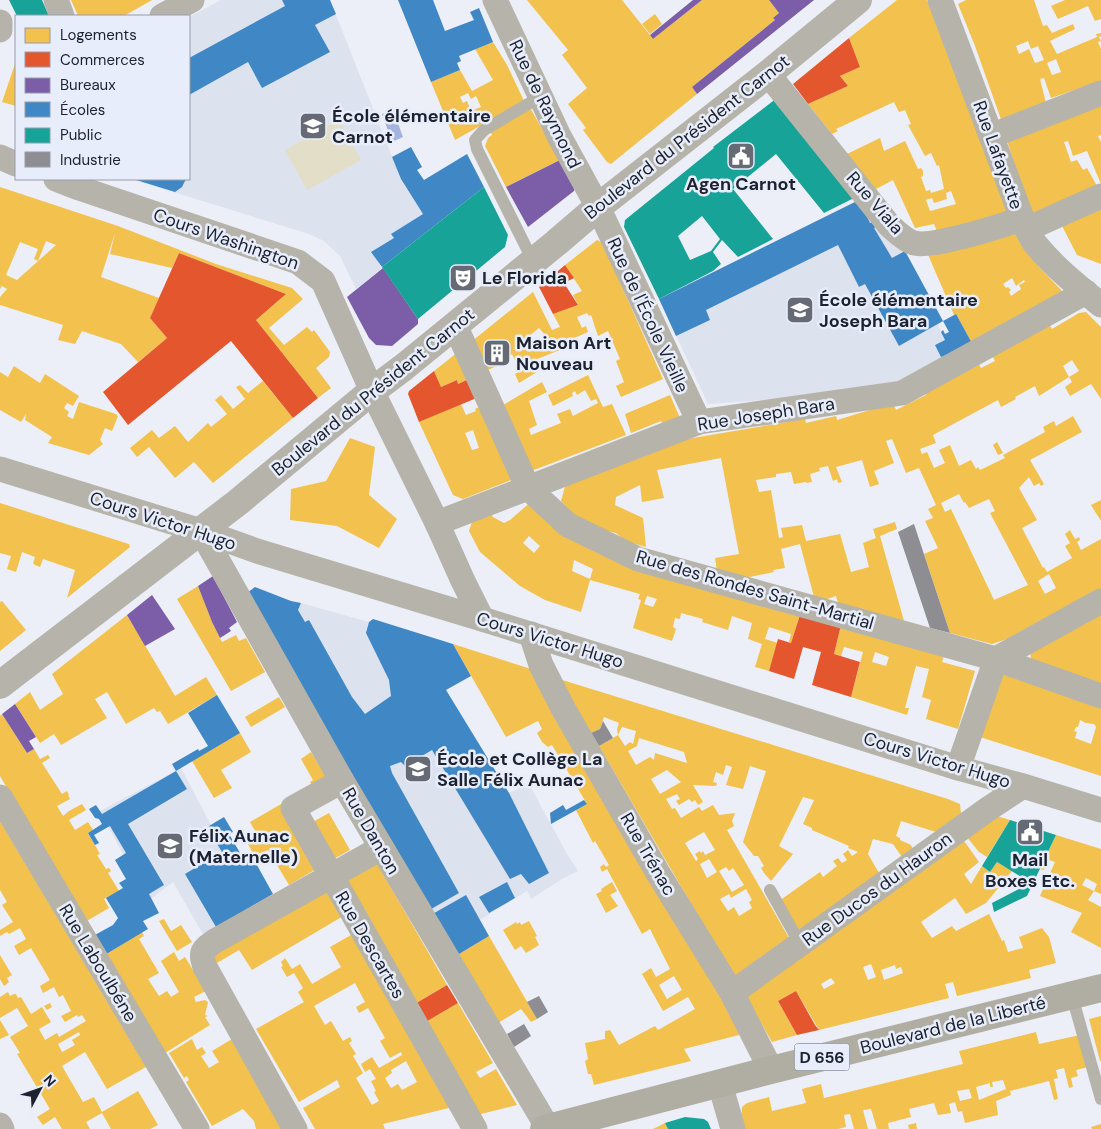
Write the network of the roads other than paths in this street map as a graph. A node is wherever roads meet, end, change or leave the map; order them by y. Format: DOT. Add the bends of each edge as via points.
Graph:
graph roads {
  1 [pos="56,0"];
  2 [pos="192,0"];
  3 [pos="495,0"];
  4 [pos="858,0"];
  5 [pos="940,0"];
  6 [pos="62,15"];
  7 [pos="164,15"];
  8 [pos="0,22"];
  9 [pos="0,30"];
  10 [pos="768,74"];
  11 [pos="1101,93"];
  12 [pos="540,96"];
  13 [pos="992,136"];
  14 [pos="0,157"];
  15 [pos="15,164"];
  16 [pos="60,180"];
  17 [pos="1101,196"];
  18 [pos="598,207"];
  19 [pos="1024,224"];
  20 [pos="533,261"];
  21 [pos="1093,298"];
  22 [pos="455,325"];
  23 [pos="372,391"];
  24 [pos="699,422"];
  25 [pos="0,469"];
  26 [pos="528,488"];
  27 [pos="437,523"];
  28 [pos="201,531"];
  29 [pos="1101,601"];
  30 [pos="482,619"];
  31 [pos="531,634"];
  32 [pos="996,659"];
  33 [pos="0,685"];
  34 [pos="1101,696"];
  35 [pos="958,768"];
  36 [pos="342,781"];
  37 [pos="1023,786"];
  38 [pos="0,797"];
  39 [pos="1101,810"];
  40 [pos="381,848"];
  41 [pos="330,876"];
  42 [pos="770,890"];
  43 [pos="800,944"];
  44 [pos="1101,988"];
  45 [pos="732,993"];
  46 [pos="1072,996"];
  47 [pos="771,1070"];
  48 [pos="720,1084"];
  49 [pos="1101,1100"];
  50 [pos="0,1125"];
  51 [pos="2,1129"];
  52 [pos="197,1129"];
  53 [pos="295,1129"];
  54 [pos="475,1129"];
  55 [pos="546,1129"];
  56 [pos="734,1129"];
  1 -- 6 [label="street"];
  2 -- 7 [label="street"];
  3 -- 12 [label="street, Rue de Raymond"];
  4 -- 10 [label="street, Boulevard du Président Carnot"];
  5 -- 13 [label="street, Rue Lafayette"];
  8 -- 9 [label="street"];
  10 -- 18 [label="street, Boulevard du Président Carnot"];
  10 -- 19 [label="street, Rue Viala" via="889,225 909,241 922,244 1008,224"];
  11 -- 13 [label="street"];
  12 -- 18 [label="street, Rue de Raymond"];
  12 -- 20 [label="lane" via="476,137 477,149"];
  13 -- 19 [label="street, Rue Lafayette"];
  14 -- 15 [label="street"];
  16 -- 23 [label="street, Cours Washington" via="305,266 324,281"];
  17 -- 19 [label="street, Rue Viala"];
  18 -- 20 [label="street, Boulevard du Président Carnot"];
  18 -- 24 [label="street, Rue de l'École Vieille"];
  19 -- 21 [label="street, Rue Lafayette" via="1036,246"];
  20 -- 22 [label="street, Boulevard du Président Carnot"];
  21 -- 24 [label="street, Rue Joseph Bara" via="902,393"];
  22 -- 23 [label="street, Boulevard du Président Carnot"];
  22 -- 26 [label="street, Rue des Rondes Saint-Martial"];
  23 -- 27 [label="street, Cours Washington"];
  23 -- 28 [label="street, Boulevard du Président Carnot"];
  24 -- 26 [label="street, Rue Joseph Bara"];
  25 -- 28 [label="street, Cours Victor Hugo"];
  26 -- 27 [label="street, Rue Joseph Bara"];
  26 -- 32 [label="street, Rue des Rondes Saint-Martial" via="568,525 638,559"];
  27 -- 30 [label="street, Cours Washington"];
  28 -- 30 [label="street, Cours Victor Hugo"];
  28 -- 33 [label="street, Boulevard du Président Carnot"];
  28 -- 36 [label="street, Rue Danton"];
  29 -- 32 [label="street"];
  30 -- 31 [label="street, Cours Victor Hugo"];
  31 -- 35 [label="street, Cours Victor Hugo"];
  31 -- 45 [label="street, Rue Trénac" via="540,665 564,710"];
  32 -- 34 [label="street, Rue des Rondes Saint-Martial"];
  32 -- 35 [label="street"];
  35 -- 37 [label="street, Cours Victor Hugo"];
  36 -- 40 [label="street, Rue Danton"];
  36 -- 41 [label="street, Rue Descartes" via="293,808"];
  37 -- 39 [label="street, Cours Victor Hugo"];
  37 -- 43 [label="street, Rue Ducos du Hauron"];
  38 -- 52 [label="street, Rue Laboulbéne"];
  40 -- 41 [label="street"];
  40 -- 55 [label="street, Rue Danton"];
  41 -- 53 [label="street" via="215,941 204,949 201,956"];
  41 -- 54 [label="street, Rue Descartes"];
  42 -- 43 [label="lane"];
  43 -- 45 [label="street, Rue Ducos du Hauron"];
  44 -- 46 [label="main road, Boulevard de la Liberté / D 656"];
  45 -- 47 [label="street, Rue Trénac"];
  46 -- 47 [label="main road, Boulevard de la Liberté / D 656"];
  46 -- 49 [label="lane"];
  47 -- 48 [label="main road, Boulevard de la Liberté / D 656"];
  48 -- 55 [label="main road, Boulevard de la Liberté / D 656"];
  48 -- 56 [label="street"];
  50 -- 51 [label="street"];
}
